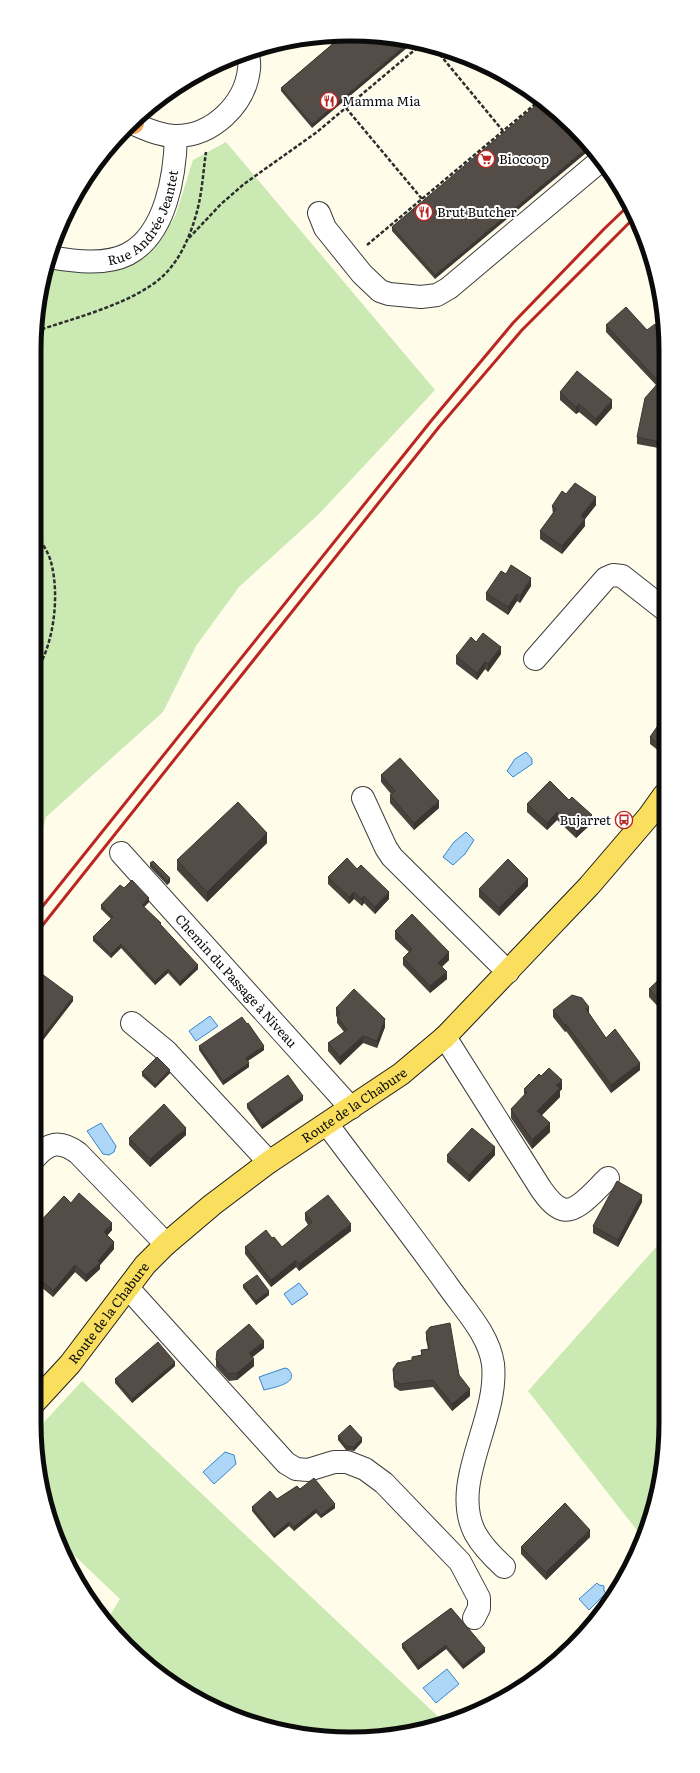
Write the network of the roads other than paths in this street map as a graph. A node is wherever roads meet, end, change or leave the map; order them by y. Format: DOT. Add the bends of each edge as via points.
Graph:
graph roads {
  1 [pos="249,58"];
  2 [pos="138,126"];
  3 [pos="176,136"];
  4 [pos="596,164"];
  5 [pos="319,213"];
  6 [pos="55,258"];
  7 [pos="659,605"];
  8 [pos="535,659"];
  9 [pos="362,798"];
  10 [pos="659,802"];
  11 [pos="121,854"];
  12 [pos="508,972"];
  13 [pos="132,1023"];
  14 [pos="445,1037"];
  15 [pos="351,1108"];
  16 [pos="327,1124"];
  17 [pos="41,1150"];
  18 [pos="269,1162"];
  19 [pos="608,1178"];
  20 [pos="166,1244"];
  21 [pos="128,1288"];
  22 [pos="41,1395"];
  23 [pos="504,1567"];
  24 [pos="474,1618"];
  1 -- 3 [label="street" via="250,69 243,93 229,113 209,128"];
  2 -- 3 [label="street" via="163,135"];
  3 -- 6 [label="street, Rue Andrée Jeantet" via="176,152 166,199 159,222 144,242 128,254 109,260 73,261"];
  4 -- 5 [label="street" via="449,288 437,295 421,297 380,291 371,284 325,228"];
  7 -- 8 [label="street" via="622,576 613,575 606,578"];
  9 -- 12 [label="street" via="392,857"];
  10 -- 12 [label="main road, Route de la Chabure" via="589,886"];
  11 -- 15 [label="street, Chemin du Passage à Niveau"];
  12 -- 14 [label="main road, Route de la Chabure"];
  13 -- 18 [label="street" via="166,1051"];
  14 -- 15 [label="main road, Route de la Chabure" via="401,1074"];
  14 -- 19 [label="street" via="541,1189 552,1202 561,1208 570,1209 579,1205"];
  15 -- 16 [label="main road, Route de la Chabure"];
  16 -- 18 [label="main road, Route de la Chabure"];
  16 -- 23 [label="street" via="436,1268 480,1330 490,1350 493,1366 490,1409 467,1487 468,1509 475,1532 489,1553"];
  17 -- 20 [label="street" via="50,1145 69,1146"];
  18 -- 20 [label="main road, Route de la Chabure"];
  20 -- 21 [label="main road, Route de la Chabure"];
  21 -- 22 [label="main road, Route de la Chabure" via="70,1364"];
  21 -- 24 [label="street" via="286,1463 296,1469 308,1470 334,1462 347,1462 365,1469 384,1482 460,1562 479,1598 479,1608"];
}
